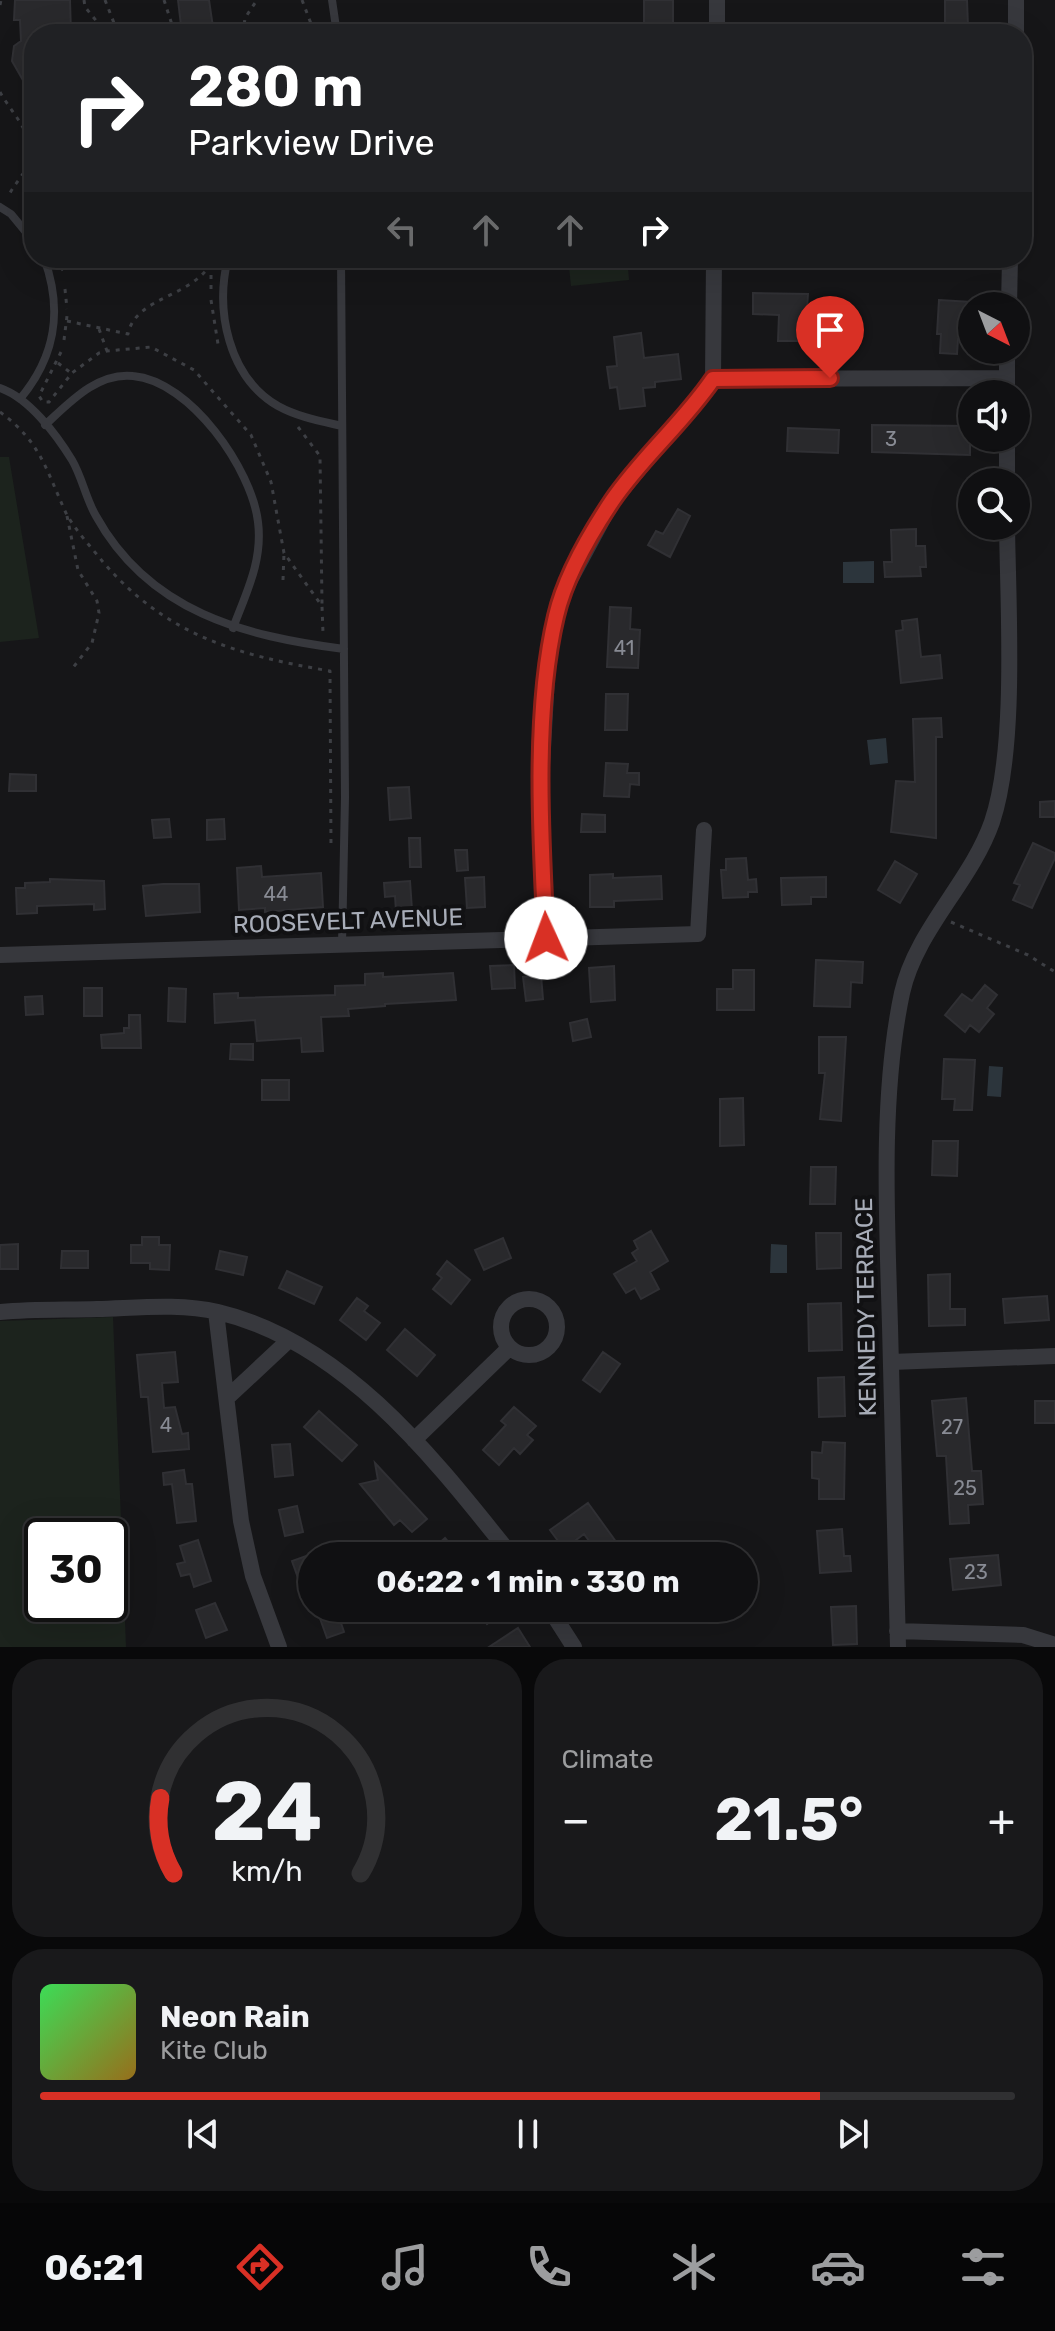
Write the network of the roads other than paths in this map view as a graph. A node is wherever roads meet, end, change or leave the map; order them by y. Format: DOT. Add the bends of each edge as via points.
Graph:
graph roads {
  1 [pos="332,0"];
  2 [pos="717,0"];
  3 [pos="1016,0"];
  4 [pos="336,24"];
  5 [pos="717,24"];
  6 [pos="1016,24"];
  7 [pos="1,207"];
  8 [pos="24,230"];
  9 [pos="48,268"];
  10 [pos="225,268"];
  11 [pos="341,268"];
  12 [pos="714,268"];
  13 [pos="1010,268"];
  14 [pos="1009,292"];
  15 [pos="713,379"];
  16 [pos="958,385"];
  17 [pos="0,388"];
  18 [pos="20,399"];
  19 [pos="45,425"];
  20 [pos="342,426"];
  21 [pos="1007,540"];
  22 [pos="233,628"];
  23 [pos="344,649"];
  24 [pos="704,830"];
  25 [pos="546,938"];
  26 [pos="342,945"];
  27 [pos="0,955"];
  28 [pos="0,1312"];
  29 [pos="216,1312"];
  30 [pos="289,1340"];
  31 [pos="508,1349"];
  32 [pos="1055,1356"];
  33 [pos="891,1362"];
  34 [pos="228,1397"];
  35 [pos="414,1440"];
  36 [pos="500,1542"];
  37 [pos="558,1622"];
  38 [pos="897,1639"];
  39 [pos="1055,1645"];
  40 [pos="279,1647"];
  41 [pos="574,1647"];
  1 -- 4 [label="lane"];
  2 -- 5 [label="street"];
  3 -- 6 [label="street"];
  7 -- 8 [label="lane"];
  9 -- 18 [label="lane" via="56,321 46,359"];
  10 -- 20 [label="lane" via="225,324 239,365 252,384 278,406"];
  11 -- 20 [label="lane"];
  12 -- 15 [label="street"];
  13 -- 14 [label="street"];
  15 -- 16 [label="street"];
  15 -- 25 [label="street" via="612,502 556,615 548,659 540,802"];
  17 -- 18 [label="lane"];
  18 -- 19 [label="lane"];
  19 -- 22 [label="lane" via="73,461 97,519 125,556 182,603"];
  19 -- 22 [label="lane" via="80,393 133,375 183,399 201,416 236,462 258,522 259,555"];
  20 -- 23 [label="lane"];
  21 -- 33 [label="street, KENNEDY TERRACE" via="1006,716 992,821 902,991 889,1124"];
  22 -- 23 [label="lane"];
  23 -- 26 [label="lane"];
  24 -- 25 [label="street, ROOSEVELT AVENUE" via="698,934"];
  25 -- 26 [label="street, ROOSEVELT AVENUE"];
  26 -- 27 [label="street, ROOSEVELT AVENUE"];
  28 -- 29 [label="street" via="164,1307"];
  29 -- 30 [label="street"];
  29 -- 34 [label="street"];
  30 -- 34 [label="street"];
  30 -- 35 [label="street" via="359,1389"];
  31 -- 35 [label="street"];
  32 -- 33 [label="street"];
  33 -- 38 [label="street, KENNEDY TERRACE"];
  34 -- 40 [label="street" via="241,1521 253,1576"];
  35 -- 36 [label="street"];
  37 -- 41 [label="street"];
  38 -- 39 [label="street" via="1023,1635"];
}
